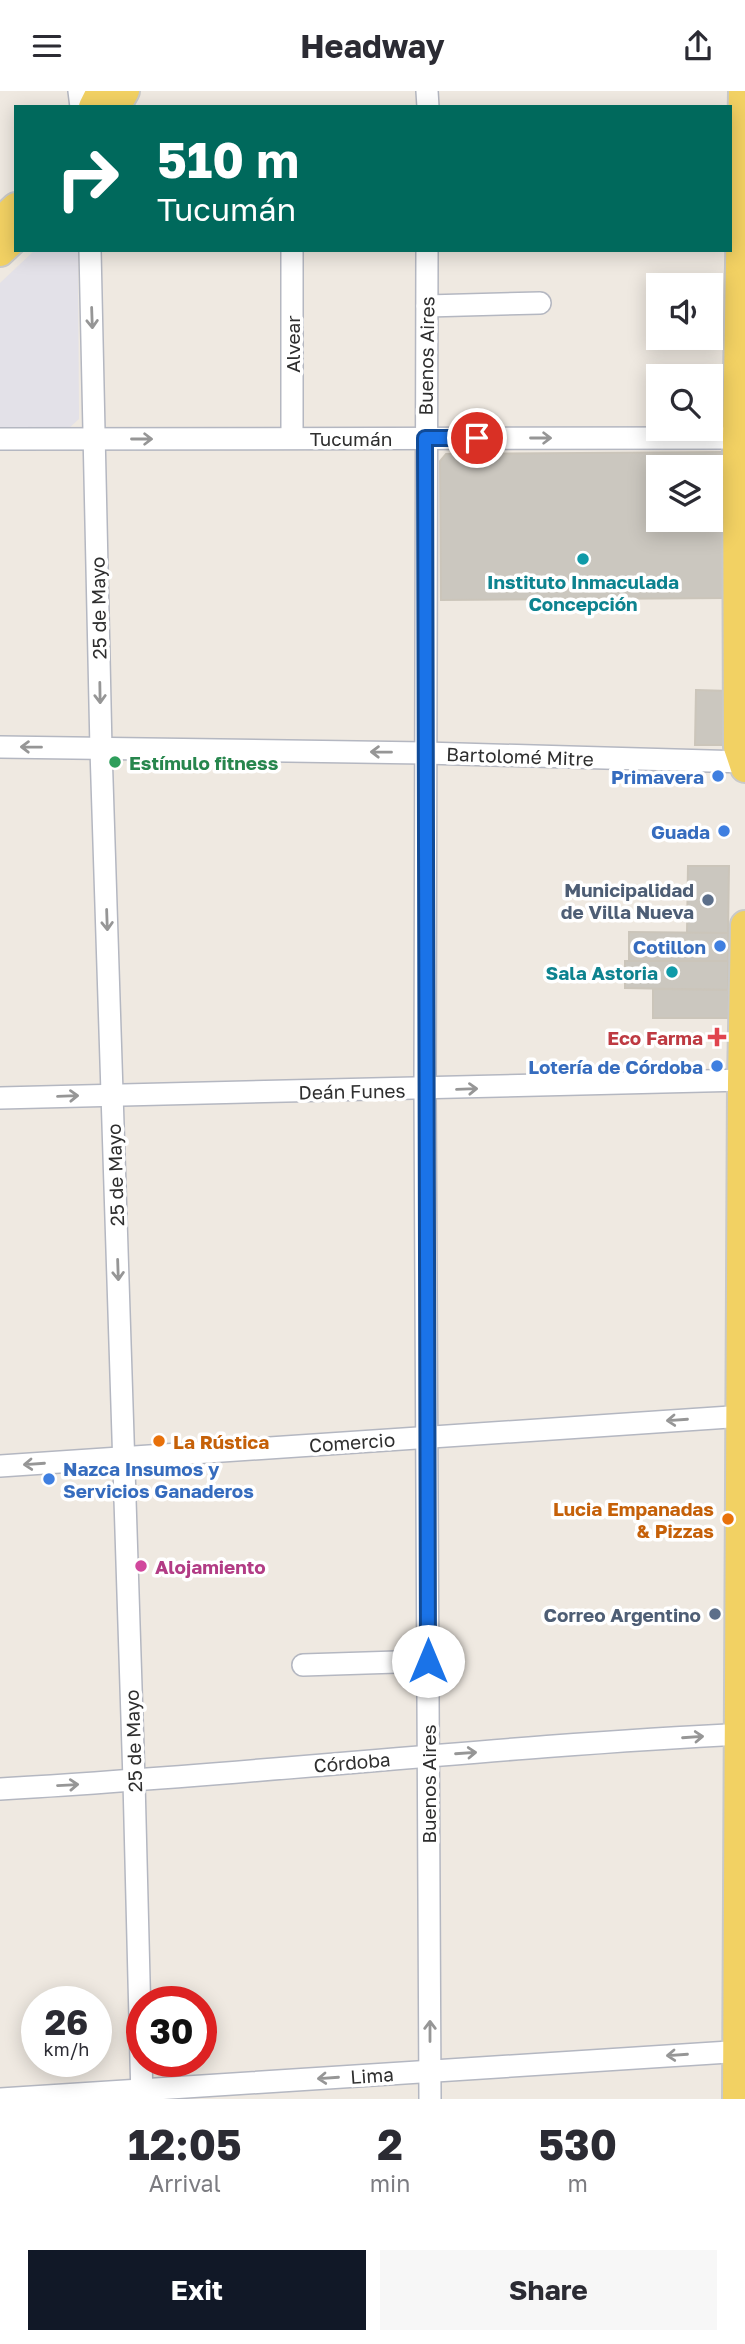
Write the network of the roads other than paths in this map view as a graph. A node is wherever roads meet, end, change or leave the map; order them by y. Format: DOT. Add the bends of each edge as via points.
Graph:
graph roads {
  1 [pos="743,91"];
  2 [pos="739,125"];
  3 [pos="14,209"];
  4 [pos="0,222"];
  5 [pos="14,239"];
  6 [pos="0,252"];
  7 [pos="90,252"];
  8 [pos="292,252"];
  9 [pos="427,252"];
  10 [pos="540,303"];
  11 [pos="427,306"];
  12 [pos="292,438"];
  13 [pos="425,438"];
  14 [pos="741,438"];
  15 [pos="0,439"];
  16 [pos="95,439"];
  17 [pos="0,747"];
  18 [pos="101,748"];
  19 [pos="425,753"];
  20 [pos="744,764"];
  21 [pos="745,925"];
  22 [pos="744,1031"];
  23 [pos="743,1081"];
  24 [pos="425,1090"];
  25 [pos="113,1095"];
  26 [pos="0,1098"];
  27 [pos="742,1416"];
  28 [pos="428,1437"];
  29 [pos="124,1458"];
  30 [pos="0,1466"];
  31 [pos="428,1661"];
  32 [pos="303,1665"];
  33 [pos="743,1734"];
  34 [pos="428,1755"];
  35 [pos="134,1781"];
  36 [pos="0,1789"];
  37 [pos="741,2051"];
  38 [pos="430,2071"];
  39 [pos="141,2094"];
  40 [pos="0,2099"];
  41 [pos="430,2099"];
  42 [pos="737,2099"];
  1 -- 2 [label="main road"];
  2 -- 14 [label="main road"];
  3 -- 4 [label="main road"];
  5 -- 6 [label="main road"];
  7 -- 16 [label="street, 25 de Mayo, one-way"];
  8 -- 12 [label="street, Alvear"];
  9 -- 11 [label="street, Buenos Aires"];
  10 -- 11 [label="street"];
  11 -- 13 [label="street, Buenos Aires"];
  12 -- 13 [label="street, Tucumán"];
  16 -- 12 [label="street, Tucumán, one-way"];
  13 -- 14 [label="street, Tucumán, one-way"];
  13 -- 19 [label="street, Buenos Aires"];
  14 -- 20 [label="main road" via="738,747"];
  15 -- 16 [label="street, Tucumán"];
  16 -- 18 [label="street, 25 de Mayo, one-way"];
  18 -- 17 [label="street, Bartolomé Mitre, one-way"];
  19 -- 18 [label="street, Bartolomé Mitre, one-way"];
  18 -- 25 [label="street, 25 de Mayo, one-way"];
  19 -- 20 [label="street, Bartolomé Mitre"];
  19 -- 24 [label="street, Buenos Aires"];
  21 -- 22 [label="main road"];
  22 -- 23 [label="main road"];
  24 -- 23 [label="street, Deán Funes, one-way"];
  23 -- 27 [label="main road"];
  24 -- 25 [label="street, Deán Funes"];
  24 -- 28 [label="street, Buenos Aires"];
  26 -- 25 [label="street, Deán Funes, one-way"];
  25 -- 29 [label="street, 25 de Mayo, one-way"];
  27 -- 28 [label="street, Comercio, one-way"];
  27 -- 33 [label="main road"];
  28 -- 29 [label="street, Comercio"];
  28 -- 31 [label="street, Buenos Aires"];
  29 -- 30 [label="street, Comercio, one-way"];
  29 -- 35 [label="street, 25 de Mayo"];
  31 -- 32 [label="street"];
  31 -- 34 [label="street, Buenos Aires"];
  34 -- 33 [label="street, Córdoba, one-way"];
  33 -- 37 [label="main road"];
  34 -- 35 [label="street, Córdoba"];
  38 -- 34 [label="street, Buenos Aires, one-way"];
  36 -- 35 [label="street, Córdoba, one-way"];
  35 -- 39 [label="street, 25 de Mayo"];
  37 -- 38 [label="street, Lima, one-way"];
  37 -- 42 [label="main road"];
  38 -- 39 [label="street, Lima, one-way"];
  38 -- 41 [label="street, Buenos Aires"];
  39 -- 40 [label="street, Lima"];
}
